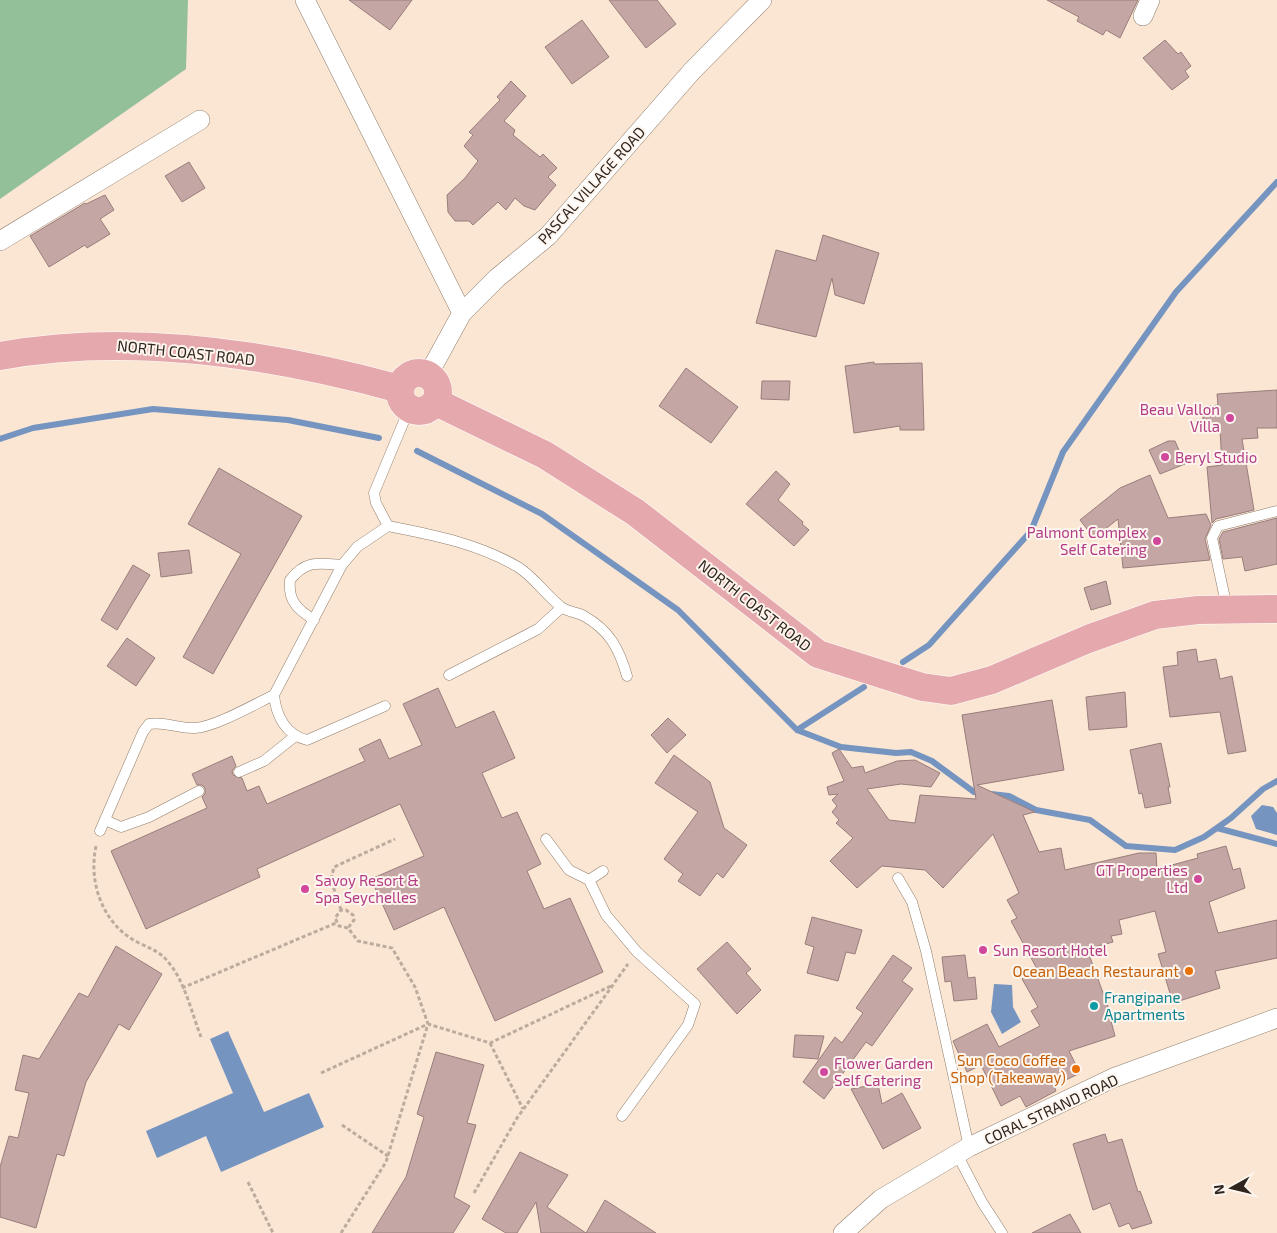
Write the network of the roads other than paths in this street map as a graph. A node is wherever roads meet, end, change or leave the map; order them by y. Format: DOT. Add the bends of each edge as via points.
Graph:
graph roads {
  1 [pos="305,0"];
  2 [pos="762,0"];
  3 [pos="200,120"];
  4 [pos="0,241"];
  5 [pos="462,313"];
  6 [pos="0,356"];
  7 [pos="428,375"];
  8 [pos="404,399"];
  9 [pos="436,402"];
  10 [pos="1277,511"];
  11 [pos="388,526"];
  12 [pos="342,565"];
  13 [pos="561,608"];
  14 [pos="1227,608"];
  15 [pos="1277,609"];
  16 [pos="314,620"];
  17 [pos="448,675"];
  18 [pos="627,676"];
  19 [pos="274,696"];
  20 [pos="385,706"];
  21 [pos="294,737"];
  22 [pos="239,772"];
  23 [pos="200,791"];
  24 [pos="105,820"];
  25 [pos="100,831"];
  26 [pos="546,839"];
  27 [pos="603,871"];
  28 [pos="898,878"];
  29 [pos="589,880"];
  30 [pos="1277,1018"];
  31 [pos="622,1116"];
  32 [pos="963,1151"];
  33 [pos="842,1233"];
  34 [pos="1002,1233"];
  1 -- 5 [label="street"];
  2 -- 5 [label="street, PASCAL VILLAGE ROAD" via="692,72 548,236 497,278"];
  3 -- 4 [label="street"];
  5 -- 7 [label="street, PASCAL VILLAGE ROAD"];
  6 -- 8 [label="main road, NORTH COAST ROAD" via="112,344 231,354 370,380"];
  7 -- 8 [label="main road" via="421,372 407,376"];
  7 -- 9 [label="main road" via="438,387"];
  8 -- 9 [label="main road" via="424,411"];
  8 -- 11 [label="lane" via="374,493"];
  9 -- 14 [label="main road, NORTH COAST ROAD" via="545,455 635,512 818,654 922,687 951,691 992,680 1088,639 1155,615"];
  10 -- 14 [label="lane" via="1218,526 1212,538"];
  11 -- 12 [label="lane" via="357,547"];
  11 -- 13 [label="lane" via="472,544 519,568"];
  12 -- 16 [label="lane"];
  12 -- 16 [label="lane" via="303,566 290,580 292,601 298,610"];
  13 -- 17 [label="lane" via="538,629"];
  13 -- 18 [label="lane" via="583,615 607,632 620,652"];
  14 -- 15 [label="main road, NORTH COAST ROAD"];
  16 -- 19 [label="lane"];
  19 -- 21 [label="lane" via="275,706"];
  19 -- 24 [label="lane" via="197,728 174,728 156,722 149,724"];
  20 -- 21 [label="lane" via="307,740"];
  21 -- 22 [label="lane" via="264,761"];
  23 -- 24 [label="lane" via="121,828"];
  24 -- 25 [label="lane"];
  26 -- 29 [label="lane" via="569,870"];
  27 -- 29 [label="lane"];
  28 -- 32 [label="lane" via="912,902 926,951"];
  29 -- 31 [label="lane" via="606,916 637,952 695,1004 688,1025"];
  30 -- 32 [label="street, CORAL STRAND ROAD" via="1113,1078"];
  32 -- 33 [label="street, CORAL STRAND ROAD" via="881,1199"];
  32 -- 34 [label="lane" via="982,1202"];
}
